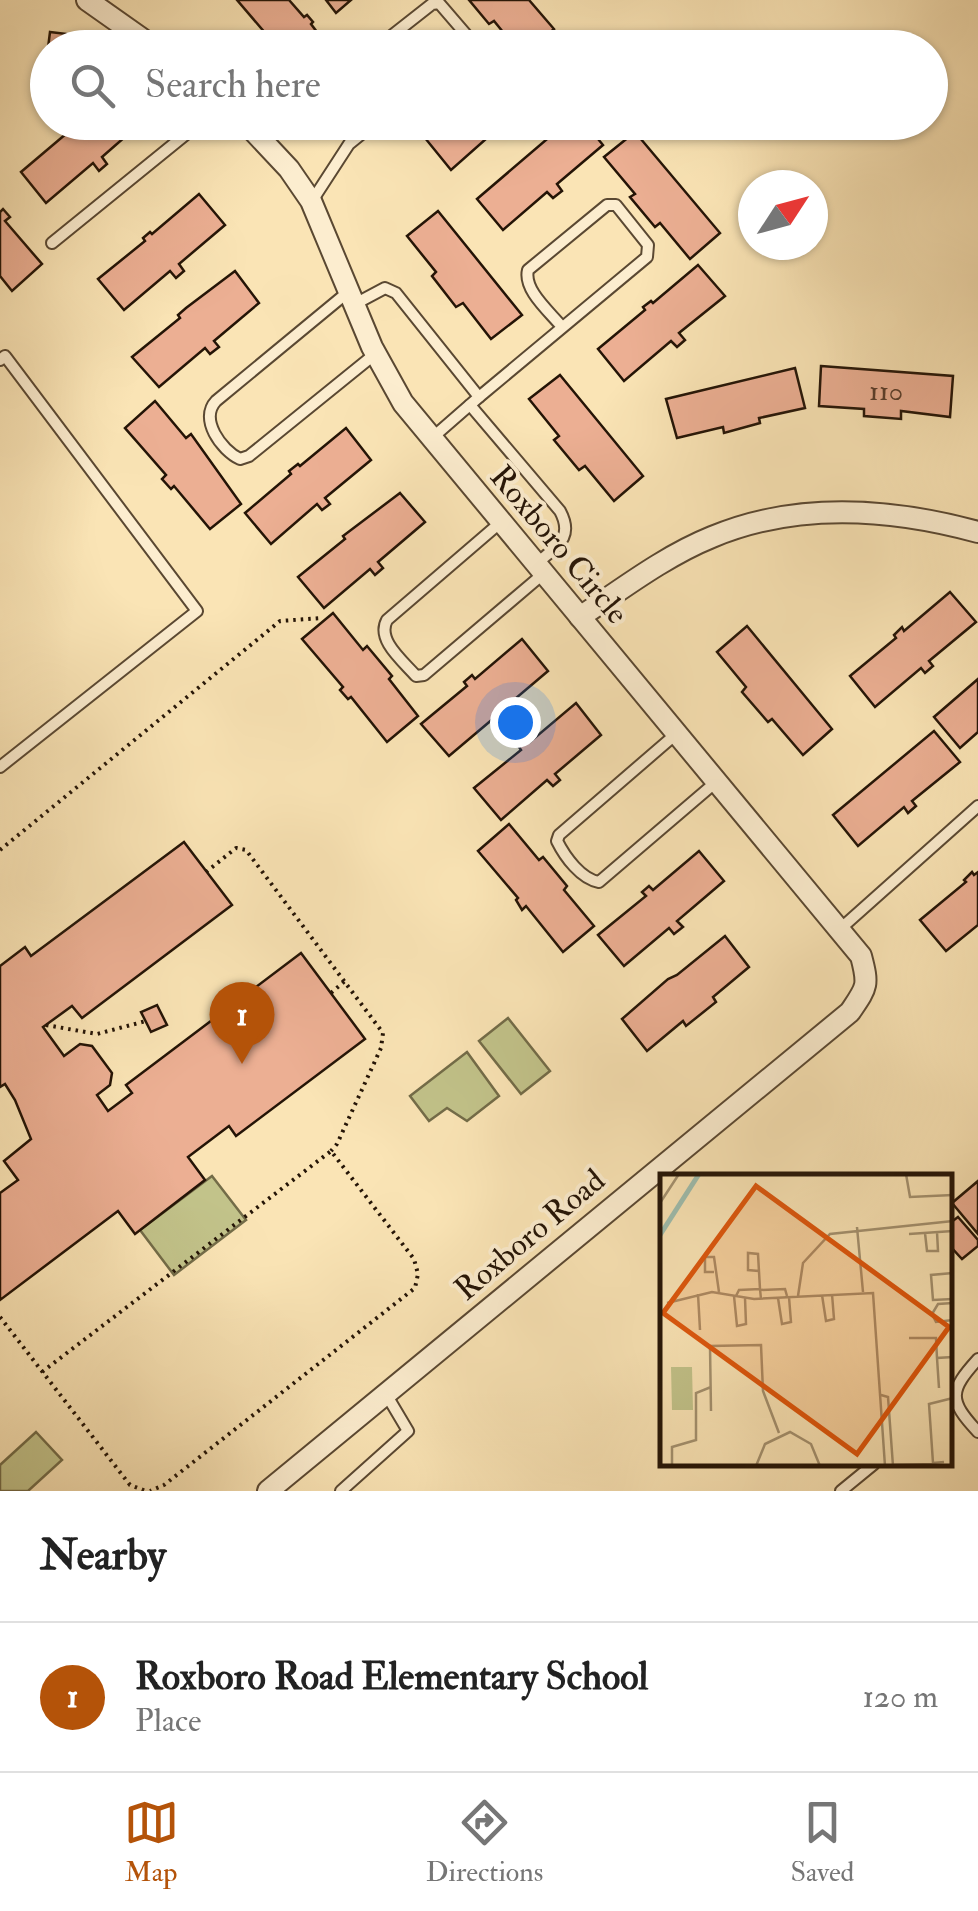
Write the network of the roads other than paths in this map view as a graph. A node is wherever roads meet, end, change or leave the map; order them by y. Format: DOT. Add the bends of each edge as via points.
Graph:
graph roads {
  1 [pos="87,0"];
  2 [pos="129,30"];
  3 [pos="399,30"];
  4 [pos="462,30"];
  5 [pos="179,140"];
  6 [pos="262,140"];
  7 [pos="354,140"];
  8 [pos="311,202"];
  9 [pos="52,243"];
  10 [pos="352,298"];
  11 [pos="562,328"];
  12 [pos="376,354"];
  13 [pos="0,360"];
  14 [pos="475,401"];
  15 [pos="432,438"];
  16 [pos="501,522"];
  17 [pos="978,532"];
  18 [pos="540,569"];
  19 [pos="580,617"];
  20 [pos="676,734"];
  21 [pos="0,766"];
  22 [pos="716,782"];
  23 [pos="978,806"];
  24 [pos="838,930"];
  25 [pos="868,981"];
  26 [pos="978,1359"];
  27 [pos="386,1394"];
  28 [pos="978,1432"];
  29 [pos="872,1466"];
  30 [pos="268,1491"];
  31 [pos="341,1491"];
  32 [pos="841,1491"];
  1 -- 2 [label="street"];
  3 -- 4 [label="lane" via="439,4"];
  5 -- 9 [label="lane"];
  6 -- 8 [label="street, Roxboro Circle"];
  7 -- 8 [label="lane"];
  8 -- 10 [label="street, Roxboro Circle"];
  10 -- 12 [label="street, Roxboro Circle"];
  10 -- 12 [label="lane" via="216,401 208,421 240,460"];
  10 -- 14 [label="lane" via="385,288 396,292"];
  11 -- 11 [label="lane" via="647,257 648,245 616,204 607,204 528,270 530,287"];
  11 -- 14 [label="lane"];
  12 -- 15 [label="street, Roxboro Circle" via="402,403"];
  13 -- 21 [label="lane" via="5,356 197,611"];
  14 -- 15 [label="lane"];
  14 -- 18 [label="lane" via="568,525"];
  15 -- 16 [label="street, Roxboro Circle"];
  16 -- 18 [label="street, Roxboro Circle"];
  16 -- 18 [label="lane" via="386,620 383,636 416,676"];
  17 -- 19 [label="street" via="912,515 842,510 766,520 709,538"];
  18 -- 19 [label="street, Roxboro Circle"];
  19 -- 20 [label="street, Roxboro Circle"];
  20 -- 22 [label="street, Roxboro Circle"];
  20 -- 22 [label="lane" via="559,835 560,848 586,878 599,882"];
  22 -- 24 [label="street, Roxboro Circle"];
  23 -- 24 [label="lane"];
  24 -- 25 [label="street, Roxboro Circle" via="861,956"];
  25 -- 27 [label="street, Roxboro Road" via="850,1012"];
  26 -- 28 [label="lane" via="961,1378 955,1402"];
  27 -- 30 [label="street, Roxboro Road"];
  27 -- 31 [label="lane" via="408,1431"];
  29 -- 32 [label="lane"];
}
